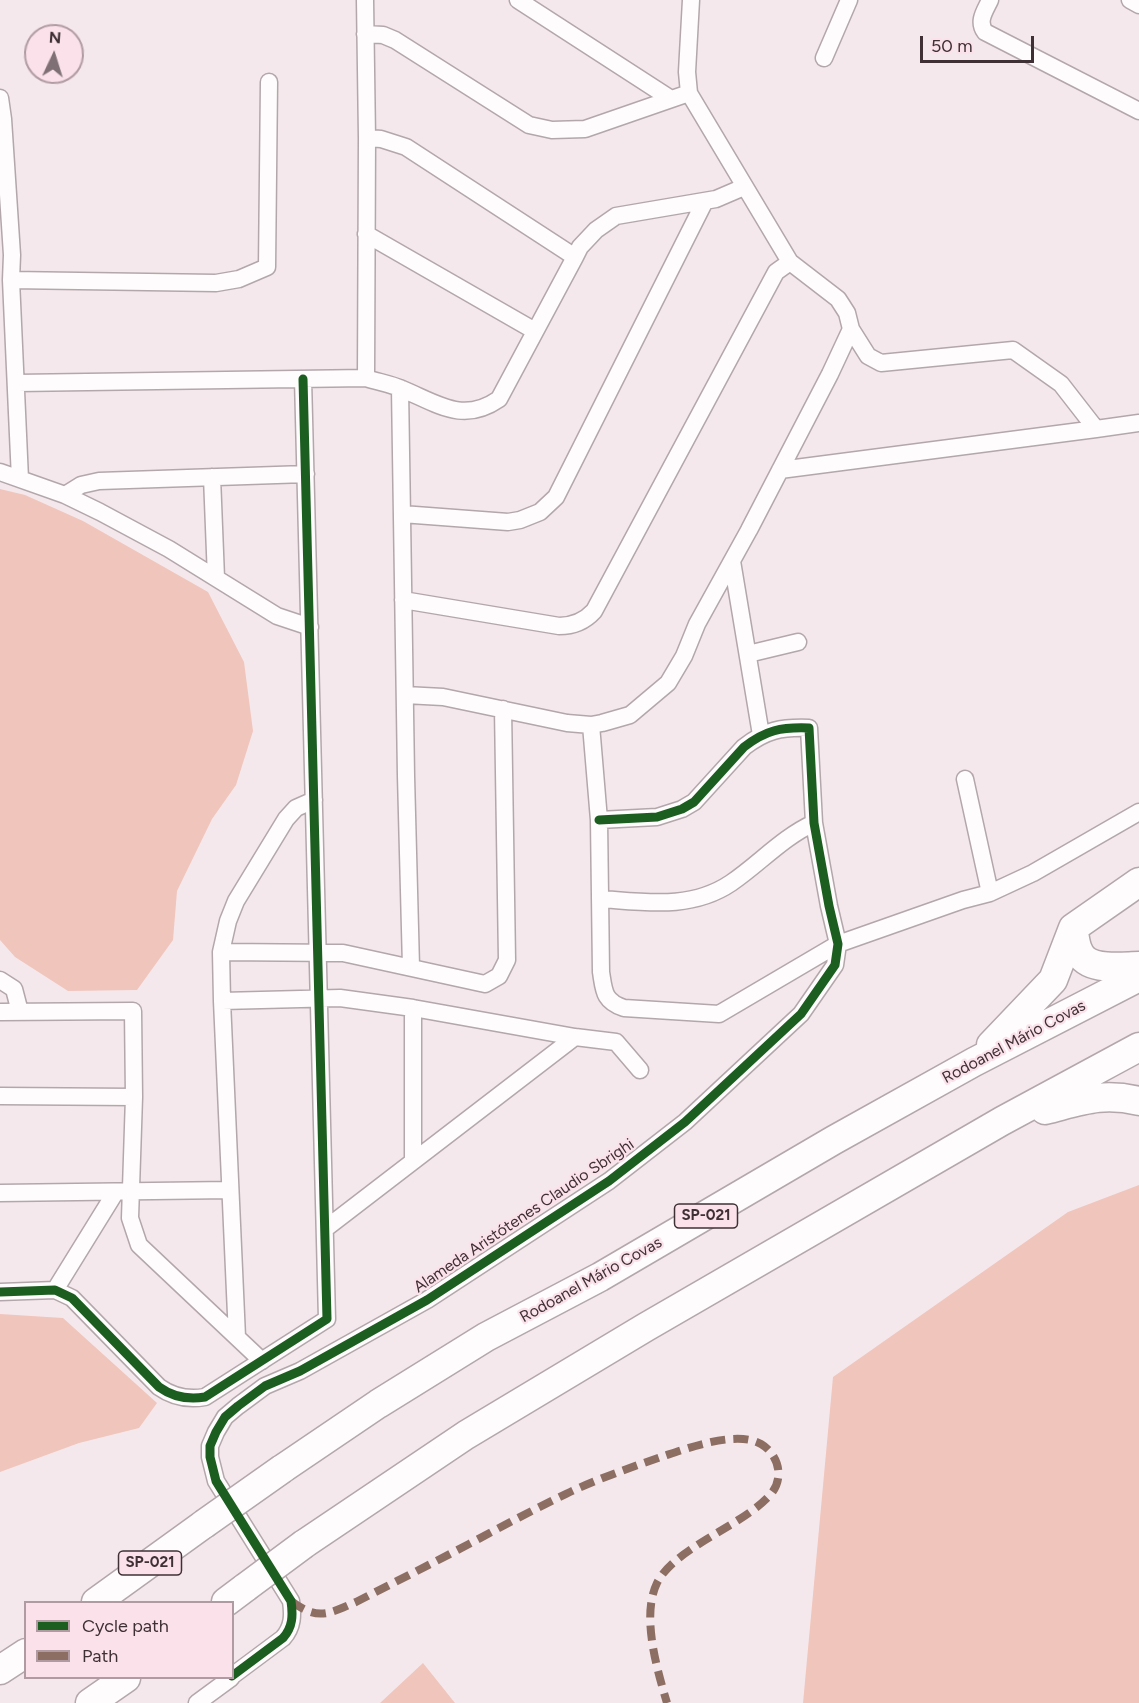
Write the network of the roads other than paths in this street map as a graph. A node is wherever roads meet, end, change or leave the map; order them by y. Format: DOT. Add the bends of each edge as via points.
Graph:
graph roads {
  1 [pos="365,0"];
  2 [pos="518,0"];
  3 [pos="691,0"];
  4 [pos="849,0"];
  5 [pos="990,0"];
  6 [pos="1130,0"];
  7 [pos="1139,5"];
  8 [pos="365,34"];
  9 [pos="824,58"];
  10 [pos="269,82"];
  11 [pos="689,93"];
  12 [pos="0,98"];
  13 [pos="671,99"];
  14 [pos="1139,111"];
  15 [pos="2,138"];
  16 [pos="367,138"];
  17 [pos="744,187"];
  18 [pos="705,201"];
  19 [pos="5,227"];
  20 [pos="366,234"];
  21 [pos="574,257"];
  22 [pos="790,262"];
  23 [pos="11,280"];
  24 [pos="7,318"];
  25 [pos="851,329"];
  26 [pos="535,331"];
  27 [pos="366,378"];
  28 [pos="303,379"];
  29 [pos="17,383"];
  30 [pos="400,388"];
  31 [pos="1139,423"];
  32 [pos="1096,429"];
  33 [pos="780,470"];
  34 [pos="0,472"];
  35 [pos="306,474"];
  36 [pos="212,477"];
  37 [pos="20,479"];
  38 [pos="65,495"];
  39 [pos="402,514"];
  40 [pos="732,561"];
  41 [pos="216,578"];
  42 [pos="403,600"];
  43 [pos="310,627"];
  44 [pos="798,642"];
  45 [pos="748,654"];
  46 [pos="405,695"];
  47 [pos="503,709"];
  48 [pos="591,725"];
  49 [pos="761,735"];
  50 [pos="965,779"];
  51 [pos="314,800"];
  52 [pos="1139,812"];
  53 [pos="599,820"];
  54 [pos="814,823"];
  55 [pos="1139,882"];
  56 [pos="990,893"];
  57 [pos="600,900"];
  58 [pos="1073,928"];
  59 [pos="838,944"];
  60 [pos="221,952"];
  61 [pos="318,952"];
  62 [pos="1139,966"];
  63 [pos="411,968"];
  64 [pos="1139,977"];
  65 [pos="0,980"];
  66 [pos="319,999"];
  67 [pos="222,1001"];
  68 [pos="413,1008"];
  69 [pos="0,1012"];
  70 [pos="20,1012"];
  71 [pos="574,1037"];
  72 [pos="1139,1047"];
  73 [pos="974,1062"];
  74 [pos="640,1070"];
  75 [pos="0,1096"];
  76 [pos="134,1097"];
  77 [pos="1139,1101"];
  78 [pos="1002,1121"];
  79 [pos="413,1161"];
  80 [pos="230,1190"];
  81 [pos="122,1192"];
  82 [pos="0,1193"];
  83 [pos="325,1229"];
  84 [pos="55,1290"];
  85 [pos="0,1292"];
  86 [pos="237,1337"];
  87 [pos="262,1361"];
  88 [pos="236,1595"];
  89 [pos="97,1601"];
  90 [pos="24,1654"];
  91 [pos="0,1670"];
  92 [pos="234,1675"];
  93 [pos="123,1679"];
  94 [pos="229,1679"];
  95 [pos="90,1703"];
  96 [pos="197,1703"];
  1 -- 8 [label="street"];
  2 -- 13 [label="street"];
  3 -- 11 [label="street"];
  4 -- 9 [label="street"];
  5 -- 14 [label="street" via="981,19 985,32"];
  6 -- 7 [label="street"];
  8 -- 13 [label="street" via="395,40 529,125 540,128 585,129"];
  8 -- 16 [label="street"];
  10 -- 23 [label="street" via="267,267 239,279 216,283"];
  11 -- 13 [label="street"];
  11 -- 17 [label="street"];
  12 -- 15 [label="street"];
  15 -- 19 [label="street"];
  16 -- 20 [label="street"];
  16 -- 21 [label="street" via="406,147"];
  17 -- 18 [label="street"];
  17 -- 22 [label="street"];
  18 -- 21 [label="street" via="616,216 596,230"];
  18 -- 39 [label="street" via="549,505 531,517 508,522"];
  19 -- 23 [label="street" via="12,255"];
  20 -- 26 [label="street"];
  20 -- 27 [label="street"];
  21 -- 26 [label="street"];
  22 -- 25 [label="street" via="838,299"];
  22 -- 42 [label="street" via="776,273 590,616 573,625 559,626"];
  23 -- 24 [label="street"];
  24 -- 29 [label="street"];
  25 -- 32 [label="street" via="868,356 881,363 1013,350 1061,384"];
  25 -- 33 [label="street"];
  26 -- 30 [label="street" via="500,399 484,408 466,412 447,409"];
  27 -- 28 [label="street"];
  27 -- 30 [label="street"];
  28 -- 29 [label="street"];
  28 -- 35 [label="street"];
  29 -- 37 [label="street"];
  30 -- 39 [label="street"];
  31 -- 32 [label="street"];
  32 -- 33 [label="street"];
  33 -- 40 [label="street"];
  34 -- 37 [label="street"];
  35 -- 36 [label="street"];
  35 -- 43 [label="street"];
  36 -- 38 [label="street" via="99,481 81,485"];
  36 -- 41 [label="street"];
  37 -- 38 [label="street"];
  38 -- 41 [label="street" via="135,530"];
  39 -- 42 [label="street"];
  40 -- 45 [label="street"];
  40 -- 48 [label="street" via="668,683 630,715"];
  41 -- 43 [label="street" via="277,616"];
  42 -- 46 [label="street"];
  43 -- 51 [label="street"];
  44 -- 45 [label="street"];
  45 -- 49 [label="street"];
  46 -- 47 [label="street" via="443,697"];
  46 -- 63 [label="street"];
  47 -- 48 [label="street"];
  47 -- 63 [label="street" via="507,960 499,976 485,984"];
  48 -- 53 [label="street"];
  49 -- 53 [label="street" via="744,747 694,802 682,809 657,817"];
  49 -- 54 [label="street, Alameda Aristótenes Claudio Sbrighi" via="788,727 809,728"];
  50 -- 56 [label="street"];
  51 -- 60 [label="street" via="296,808 286,819 231,911"];
  51 -- 61 [label="street"];
  52 -- 56 [label="street"];
  53 -- 57 [label="street"];
  54 -- 57 [label="street" via="709,895 672,903"];
  54 -- 59 [label="street, Alameda Aristótenes Claudio Sbrighi"];
  55 -- 58 [label="highway"];
  56 -- 59 [label="street"];
  57 -- 59 [label="street" via="605,995 624,1008 719,1014"];
  58 -- 62 [label="highway" via="1084,959 1103,966"];
  58 -- 73 [label="highway" via="1053,980"];
  59 -- 92 [label="street, Alameda Aristótenes Claudio Sbrighi" via="835,965 801,1014 685,1122 617,1175 427,1300 265,1386 225,1417 210,1446 216,1480 291,1601 292,1614 289,1631 283,1638"];
  60 -- 61 [label="street"];
  60 -- 67 [label="street"];
  61 -- 63 [label="street" via="343,953"];
  61 -- 66 [label="street"];
  64 -- 73 [label="highway, Rodoanel Mário Covas / SP-021"];
  65 -- 70 [label="street" via="14,989"];
  66 -- 67 [label="street"];
  66 -- 68 [label="street"];
  66 -- 83 [label="street"];
  67 -- 80 [label="street"];
  68 -- 71 [label="street"];
  68 -- 79 [label="street"];
  69 -- 70 [label="street"];
  70 -- 76 [label="street" via="133,1011"];
  71 -- 74 [label="street" via="616,1042"];
  71 -- 79 [label="street"];
  72 -- 78 [label="highway"];
  73 -- 89 [label="highway, Rodoanel Mário Covas / SP-021, bridge" via="600,1277 486,1337 282,1469"];
  75 -- 76 [label="street"];
  76 -- 81 [label="street"];
  77 -- 78 [label="highway" via="1102,1096"];
  78 -- 88 [label="highway, bridge" via="476,1429 304,1544"];
  79 -- 83 [label="street"];
  80 -- 81 [label="street"];
  80 -- 86 [label="street"];
  81 -- 82 [label="street"];
  81 -- 84 [label="street"];
  81 -- 86 [label="street" via="139,1245"];
  83 -- 87 [label="street" via="327,1319"];
  84 -- 85 [label="street"];
  84 -- 87 [label="street" via="72,1298 159,1387 175,1396 205,1397"];
  86 -- 87 [label="street"];
  90 -- 91 [label="highway"];
  93 -- 95 [label="highway"];
  94 -- 96 [label="street"];
}
